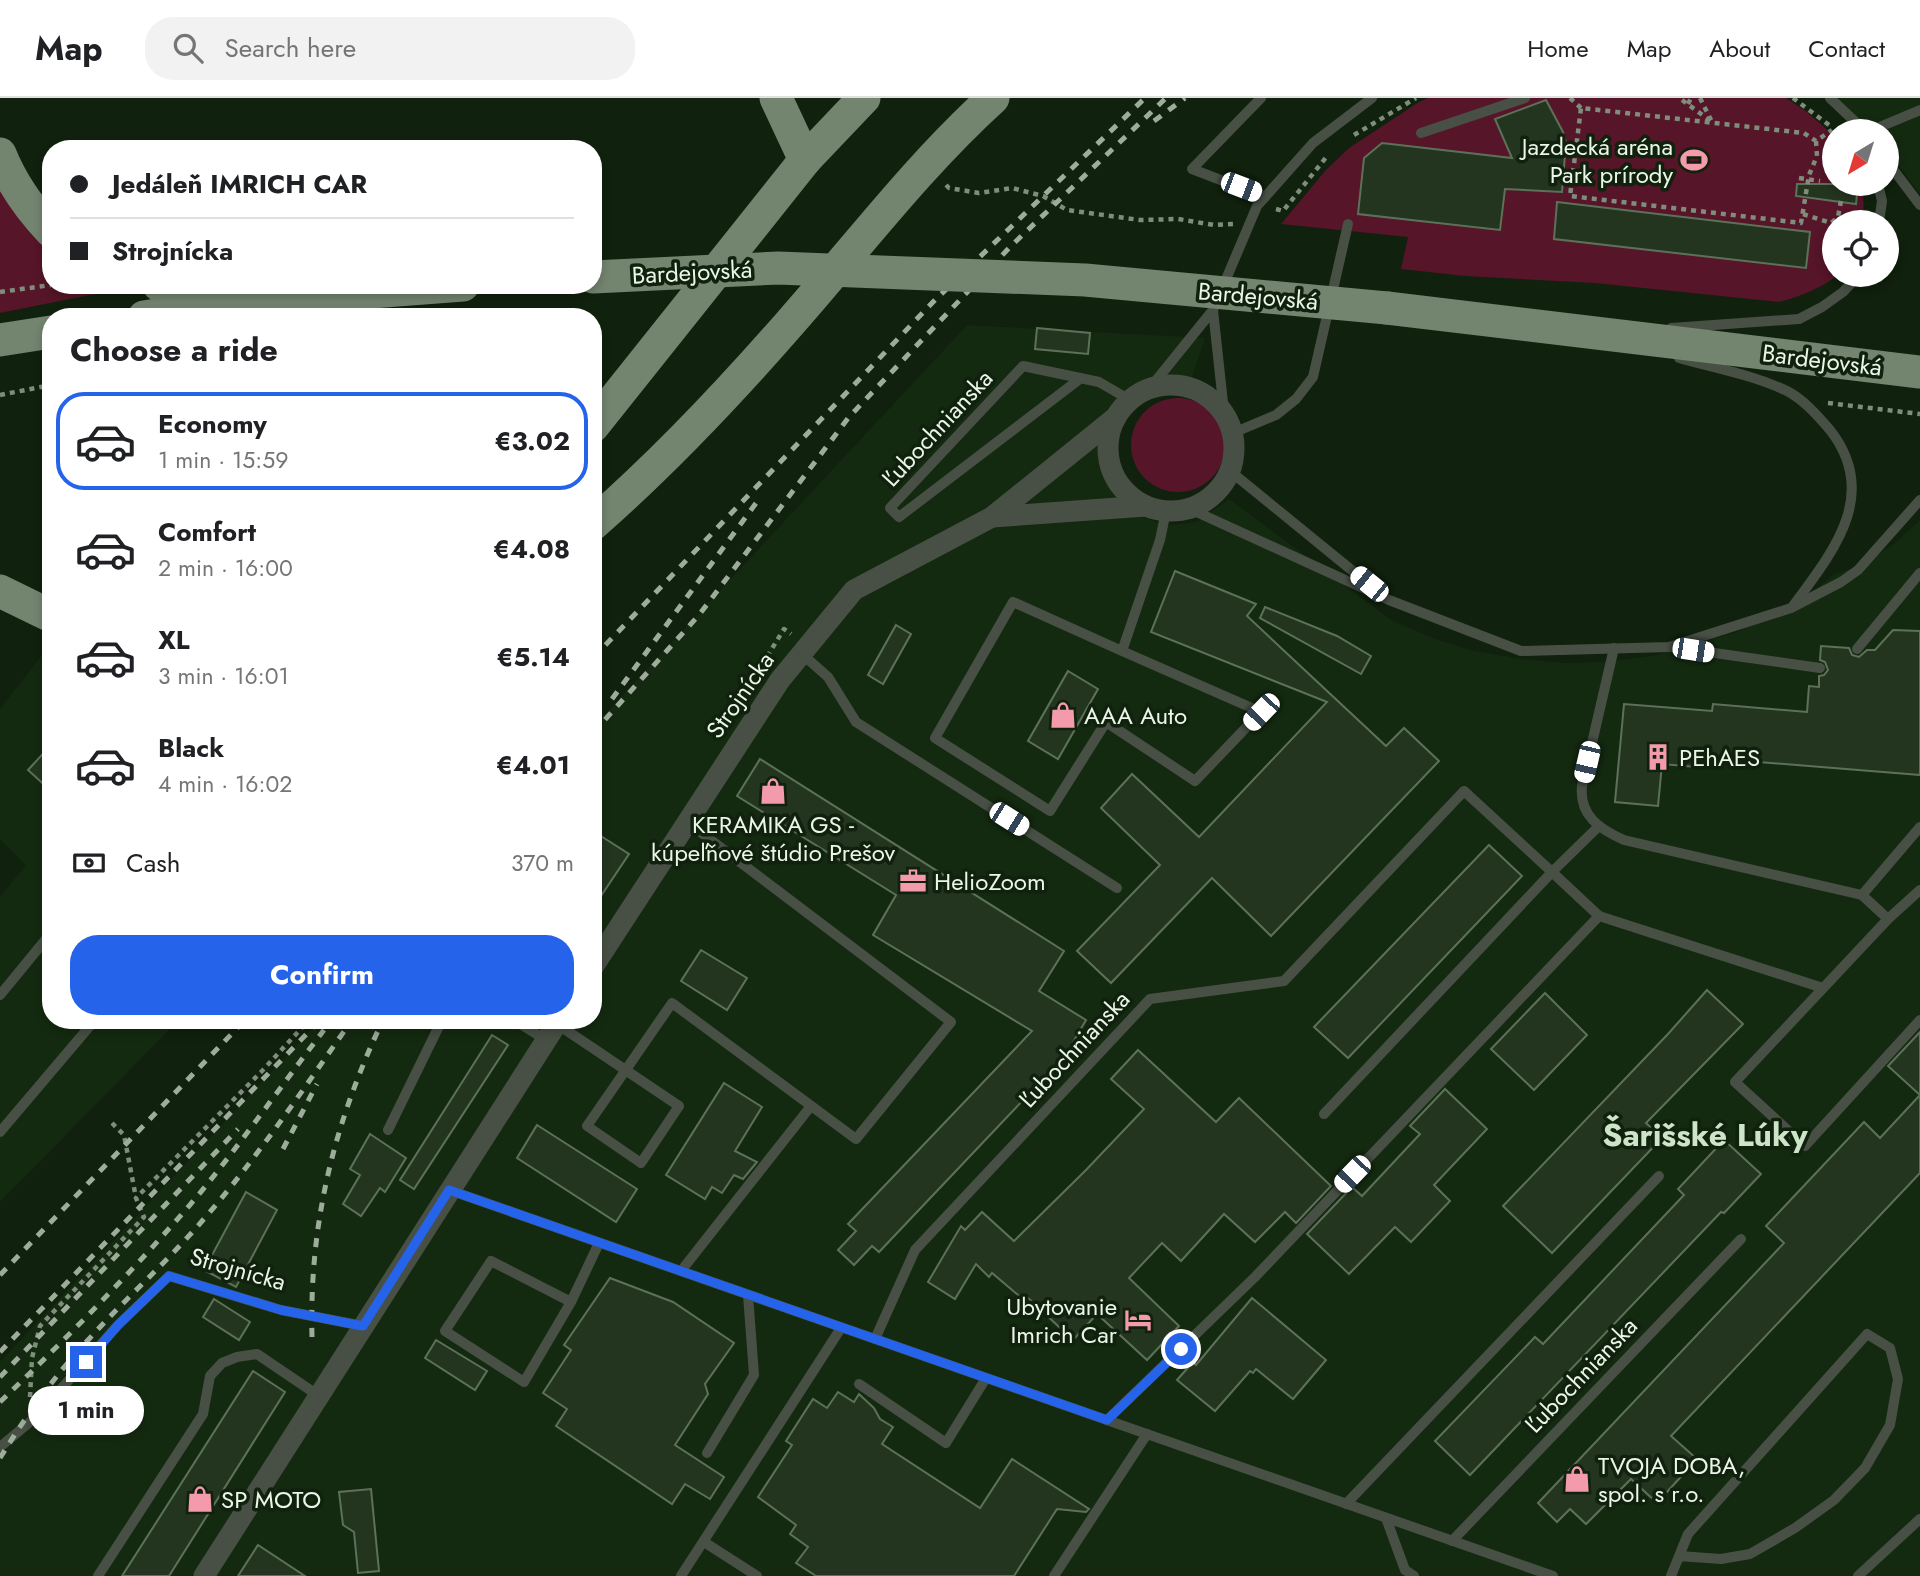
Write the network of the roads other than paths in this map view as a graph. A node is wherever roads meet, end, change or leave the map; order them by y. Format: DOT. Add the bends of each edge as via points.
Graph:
graph roads {
  1 [pos="776,98"];
  2 [pos="864,98"];
  3 [pos="993,98"];
  4 [pos="1261,98"];
  5 [pos="1372,98"];
  6 [pos="1525,98"];
  7 [pos="1830,98"];
  8 [pos="1920,110"];
  9 [pos="1854,119"];
  10 [pos="1897,119"];
  11 [pos="1421,134"];
  12 [pos="0,155"];
  13 [pos="805,160"];
  14 [pos="1899,177"];
  15 [pos="1265,197"];
  16 [pos="1920,205"];
  17 [pos="42,221"];
  18 [pos="1348,224"];
  19 [pos="602,277"];
  20 [pos="1848,287"];
  21 [pos="180,294"];
  22 [pos="375,294"];
  23 [pos="213,308"];
  24 [pos="238,308"];
  25 [pos="1213,310"];
  26 [pos="42,333"];
  27 [pos="1592,333"];
  28 [pos="0,340"];
  29 [pos="1920,372"];
  30 [pos="1081,378"];
  31 [pos="1150,388"];
  32 [pos="1130,400"];
  33 [pos="1224,412"];
  34 [pos="602,415"];
  35 [pos="1116,417"];
  36 [pos="1233,433"];
  37 [pos="1230,471"];
  38 [pos="1920,500"];
  39 [pos="1156,508"];
  40 [pos="1190,509"];
  41 [pos="602,516"];
  42 [pos="992,517"];
  43 [pos="1920,573"];
  44 [pos="0,591"];
  45 [pos="1389,600"];
  46 [pos="1791,608"];
  47 [pos="42,612"];
  48 [pos="1669,647"];
  49 [pos="1614,648"];
  50 [pos="1857,649"];
  51 [pos="1122,651"];
  52 [pos="802,654"];
  53 [pos="1819,668"];
  54 [pos="687,822"];
  55 [pos="1599,826"];
  56 [pos="1920,827"];
  57 [pos="1552,872"];
  58 [pos="1118,888"];
  59 [pos="1920,890"];
  60 [pos="1862,895"];
  61 [pos="1599,916"];
  62 [pos="1888,919"];
  63 [pos="42,944"];
  64 [pos="602,953"];
  65 [pos="1823,988"];
  66 [pos="0,995"];
  67 [pos="1920,1020"];
  68 [pos="87,1029"];
  69 [pos="438,1029"];
  70 [pos="553,1029"];
  71 [pos="556,1029"];
  72 [pos="624,1069"];
  73 [pos="811,1106"];
  74 [pos="1324,1114"];
  75 [pos="388,1129"];
  76 [pos="0,1132"];
  77 [pos="1660,1176"];
  78 [pos="449,1190"];
  79 [pos="1741,1239"];
  80 [pos="599,1243"];
  81 [pos="681,1272"];
  82 [pos="748,1295"];
  83 [pos="572,1302"];
  84 [pos="363,1326"];
  85 [pos="841,1328"];
  86 [pos="875,1339"];
  87 [pos="986,1378"];
  88 [pos="859,1384"];
  89 [pos="319,1396"];
  90 [pos="1107,1420"];
  91 [pos="1147,1434"];
  92 [pos="0,1447"];
  93 [pos="707,1453"];
  94 [pos="1346,1504"];
  95 [pos="1386,1518"];
  96 [pos="1920,1519"];
  97 [pos="1452,1541"];
  98 [pos="704,1542"];
  99 [pos="1679,1556"];
  100 [pos="1406,1574"];
  101 [pos="98,1576"];
  102 [pos="204,1576"];
  103 [pos="681,1576"];
  104 [pos="757,1576"];
  105 [pos="1054,1576"];
  106 [pos="1553,1576"];
  107 [pos="1671,1576"];
  108 [pos="1858,1576"];
  1 -- 13 [label="main road"];
  2 -- 13 [label="main road"];
  3 -- 41 [label="main road" via="926,165 699,423"];
  4 -- 15 [label="lane" via="1192,169"];
  5 -- 15 [label="lane" via="1313,143"];
  6 -- 11 [label="lane"];
  7 -- 9 [label="lane"];
  8 -- 10 [label="lane"];
  12 -- 17 [label="main road"];
  13 -- 34 [label="main road"];
  14 -- 16 [label="lane"];
  15 -- 25 [label="lane" via="1248,225"];
  18 -- 36 [label="lane" via="1313,377 1276,415"];
  19 -- 27 [label="main road, Bardejovská, bridge" via="792,268 1085,281 1387,308"];
  20 -- 27 [label="lane" via="1800,318"];
  21 -- 23 [label="main road"];
  22 -- 24 [label="main road"];
  25 -- 31 [label="lane"];
  25 -- 33 [label="lane"];
  26 -- 28 [label="main road"];
  27 -- 29 [label="main road, Bardejovská"];
  27 -- 46 [label="lane" via="1772,384 1790,392 1826,426 1850,472 1850,508 1841,535"];
  30 -- 30 [label="lane, Ľubochnianska" via="1023,366 890,508 900,517"];
  30 -- 32 [label="lane, Ľubochnianska" via="1099,382"];
  31 -- 32 [label="street"];
  31 -- 33 [label="street" via="1170,384 1191,388 1210,397"];
  32 -- 35 [label="street"];
  33 -- 36 [label="street"];
  35 -- 39 [label="street" via="1108,444 1113,472 1123,489"];
  35 -- 42 [label="street"];
  36 -- 37 [label="street"];
  37 -- 40 [label="street" via="1214,495"];
  37 -- 45 [label="lane"];
  38 -- 46 [label="lane" via="1858,570"];
  39 -- 40 [label="street"];
  39 -- 42 [label="street"];
  39 -- 51 [label="lane" via="1160,540"];
  40 -- 45 [label="lane"];
  42 -- 52 [label="street, Strojnícka" via="854,590"];
  43 -- 50 [label="lane"];
  44 -- 47 [label="main road"];
  45 -- 49 [label="lane" via="1521,651"];
  46 -- 48 [label="lane"];
  48 -- 49 [label="lane"];
  48 -- 53 [label="lane"];
  49 -- 55 [label="lane" via="1582,786 1584,809"];
  51 -- 51 [label="lane" via="1261,712 1195,781 1106,722 1050,811 935,737 1013,602"];
  52 -- 54 [label="street, Strojnícka"];
  52 -- 58 [label="lane" via="828,677 856,722"];
  54 -- 64 [label="street, Strojnícka"];
  54 -- 73 [label="lane" via="951,1022 856,1139"];
  55 -- 57 [label="lane"];
  55 -- 60 [label="lane" via="1624,840"];
  56 -- 60 [label="lane"];
  57 -- 61 [label="lane, Ľubochnianska"];
  57 -- 74 [label="lane"];
  57 -- 86 [label="lane, Ľubochnianska" via="1464,791 1284,981 1150,999 915,1250"];
  59 -- 62 [label="lane"];
  60 -- 62 [label="lane"];
  61 -- 65 [label="lane"];
  61 -- 90 [label="lane" via="1255,1277"];
  62 -- 65 [label="lane"];
  63 -- 66 [label="lane"];
  65 -- 67 [label="lane" via="1735,1082 1805,1146"];
  68 -- 76 [label="lane"];
  69 -- 75 [label="lane"];
  70 -- 78 [label="street"];
  71 -- 72 [label="lane"];
  72 -- 72 [label="lane" via="679,1106 642,1163 587,1126"];
  72 -- 73 [label="lane" via="672,1003"];
  73 -- 81 [label="lane"];
  77 -- 94 [label="lane"];
  78 -- 80 [label="lane"];
  78 -- 84 [label="street"];
  79 -- 97 [label="lane, Ľubochnianska"];
  80 -- 81 [label="lane"];
  80 -- 83 [label="lane"];
  81 -- 82 [label="lane"];
  82 -- 85 [label="lane"];
  82 -- 93 [label="lane" via="754,1375"];
  83 -- 83 [label="lane" via="524,1382 445,1331 491,1261"];
  84 -- 89 [label="street"];
  84 -- 92 [label="lane, Strojnícka" via="281,1310 169,1276 36,1417"];
  85 -- 86 [label="lane"];
  85 -- 98 [label="lane"];
  86 -- 87 [label="lane"];
  87 -- 88 [label="lane" via="946,1443"];
  87 -- 90 [label="lane"];
  89 -- 101 [label="lane" via="257,1354 222,1363 210,1376 203,1414"];
  89 -- 102 [label="street"];
  90 -- 91 [label="lane"];
  91 -- 94 [label="lane"];
  91 -- 105 [label="lane"];
  94 -- 95 [label="lane"];
  95 -- 97 [label="lane"];
  95 -- 100 [label="lane"];
  96 -- 108 [label="lane"];
  97 -- 106 [label="lane"];
  98 -- 103 [label="lane"];
  98 -- 104 [label="lane"];
  99 -- 99 [label="lane" via="1688,1534 1867,1334 1890,1348 1898,1379 1890,1425 1865,1468 1835,1500 1750,1554 1721,1559"];
  99 -- 107 [label="lane"];
}
